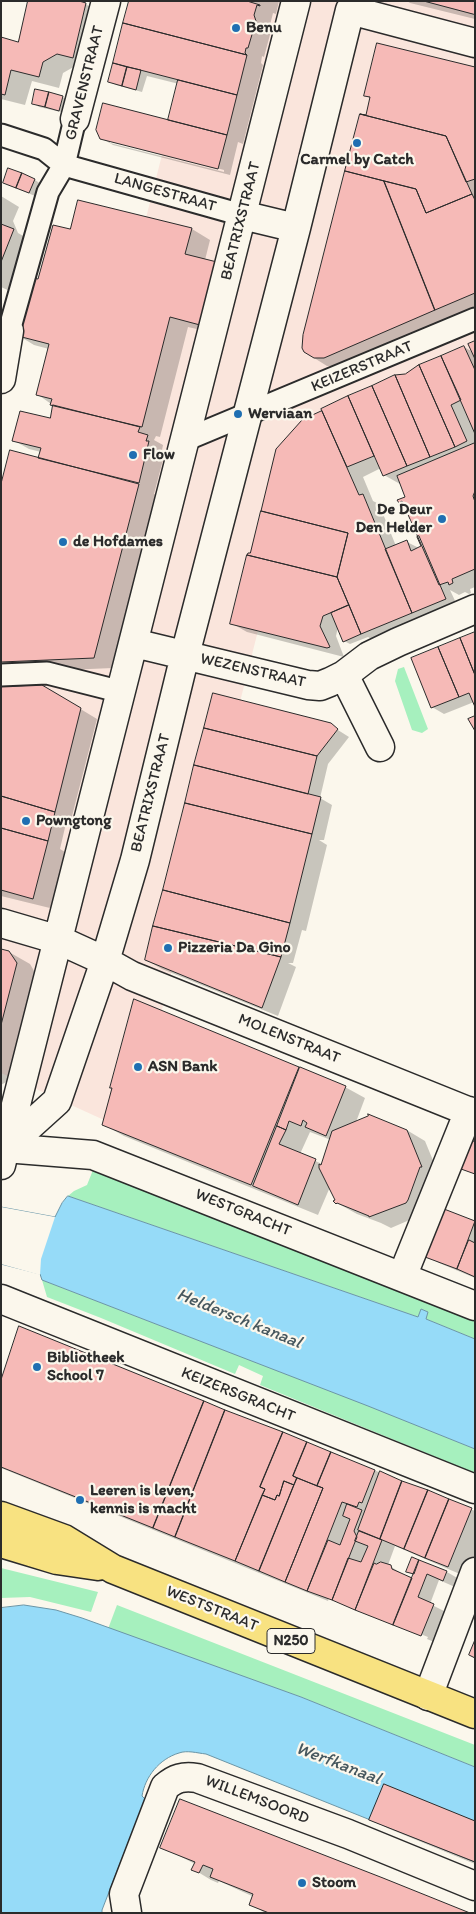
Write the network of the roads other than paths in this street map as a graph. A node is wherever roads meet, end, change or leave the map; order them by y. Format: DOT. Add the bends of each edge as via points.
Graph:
graph roads {
  1 [pos="106,1"];
  2 [pos="296,1"];
  3 [pos="346,6"];
  4 [pos="475,43"];
  5 [pos="75,119"];
  6 [pos="1,135"];
  7 [pos="64,165"];
  8 [pos="242,215"];
  9 [pos="296,228"];
  10 [pos="475,319"];
  11 [pos="9,331"];
  12 [pos="1,379"];
  13 [pos="248,414"];
  14 [pos="185,440"];
  15 [pos="475,610"];
  16 [pos="134,643"];
  17 [pos="185,655"];
  18 [pos="1,675"];
  19 [pos="344,675"];
  20 [pos="122,692"];
  21 [pos="380,747"];
  22 [pos="1,923"];
  23 [pos="59,940"];
  24 [pos="105,961"];
  25 [pos="472,1112"];
  26 [pos="2,1152"];
  27 [pos="402,1277"];
  28 [pos="1,1299"];
  29 [pos="475,1306"];
  30 [pos="475,1489"];
  31 [pos="1,1516"];
  32 [pos="1,1543"];
  33 [pos="107,1567"];
  34 [pos="475,1572"];
  35 [pos="428,1696"];
  36 [pos="475,1714"];
  37 [pos="475,1886"];
  38 [pos="127,1913"];
  1 -- 5 [label="street, GRAVENSTRAAT"];
  2 -- 8 [label="street, BEATRIXSTRAAT"];
  3 -- 4 [label="street"];
  3 -- 9 [label="street, BEATRIXSTRAAT"];
  5 -- 7 [label="street, GRAVENSTRAAT"];
  6 -- 7 [label="street, LANGESTRAAT" via="44,149"];
  7 -- 8 [label="street, LANGESTRAAT"];
  7 -- 11 [label="street" via="48,192"];
  8 -- 9 [label="street, LANGESTRAAT"];
  8 -- 14 [label="street, BEATRIXSTRAAT"];
  9 -- 13 [label="street, BEATRIXSTRAAT"];
  10 -- 13 [label="street, KEIZERSTRAAT"];
  11 -- 12 [label="street"];
  13 -- 14 [label="street"];
  13 -- 17 [label="street, BEATRIXSTRAAT"];
  14 -- 16 [label="street, BEATRIXSTRAAT"];
  15 -- 19 [label="street, WEZENSTRAAT" via="369,656"];
  16 -- 17 [label="street, WEZENSTRAAT"];
  16 -- 20 [label="street, BEATRIXSTRAAT"];
  17 -- 19 [label="street, WEZENSTRAAT" via="308,685 320,686"];
  17 -- 24 [label="street, BEATRIXSTRAAT" via="135,860"];
  18 -- 20 [label="street" via="47,673"];
  19 -- 21 [label="street"];
  20 -- 23 [label="street, BEATRIXSTRAAT"];
  22 -- 23 [label="street, MOLENSTRAAT"];
  23 -- 24 [label="street, MOLENSTRAAT"];
  23 -- 26 [label="street, BEATRIXSTRAAT"];
  24 -- 25 [label="street, MOLENSTRAAT" via="141,979"];
  24 -- 26 [label="street, BEATRIXSTRAAT" via="57,1100"];
  25 -- 27 [label="street"];
  26 -- 27 [label="street, WESTGRACHT" via="93,1155"];
  27 -- 29 [label="street, WESTGRACHT"];
  28 -- 30 [label="street, KEIZERSGRACHT"];
  31 -- 33 [label="main road, WESTSTRAAT / N250" via="64,1539"];
  32 -- 33 [label="main road, WESTSTRAAT / N250" via="57,1560"];
  33 -- 35 [label="main road, WESTSTRAAT / N250"];
  34 -- 35 [label="street"];
  35 -- 36 [label="main road, WESTSTRAAT / N250"];
  37 -- 38 [label="street, WILLEMSOORD" via="348,1834 185,1776 165,1787 124,1894"];
}
